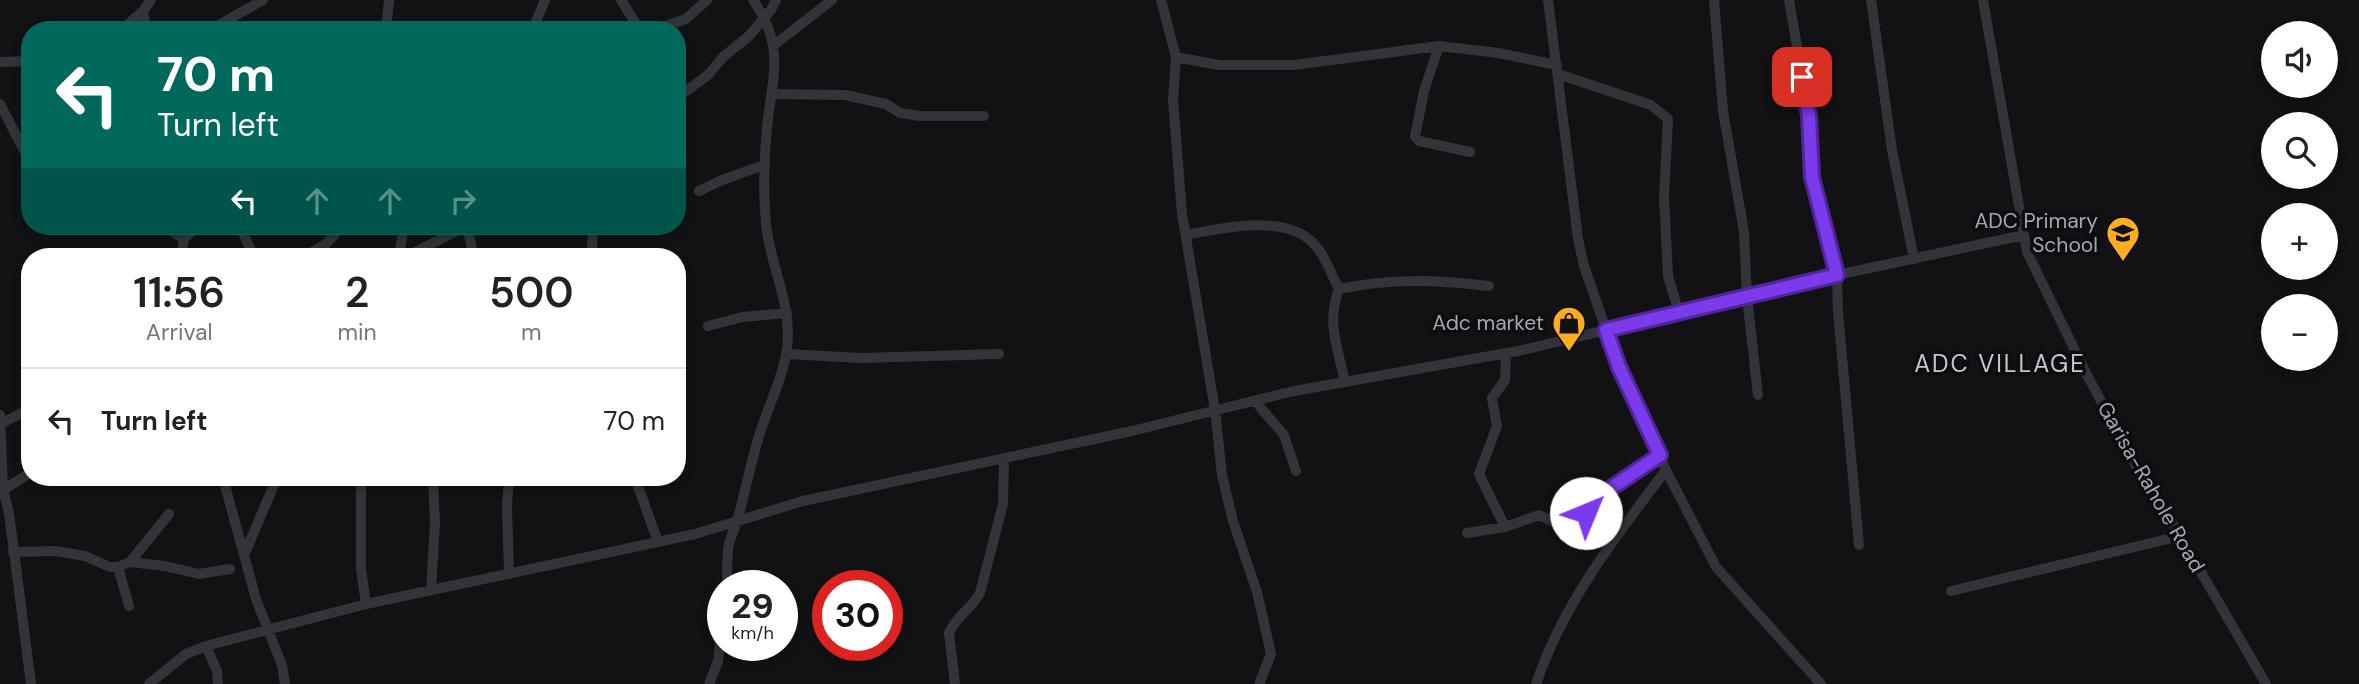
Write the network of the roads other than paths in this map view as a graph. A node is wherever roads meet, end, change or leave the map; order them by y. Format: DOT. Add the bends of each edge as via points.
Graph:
graph roads {
  1 [pos="151,0"];
  2 [pos="263,0"];
  3 [pos="389,0"];
  4 [pos="545,0"];
  5 [pos="621,0"];
  6 [pos="707,0"];
  7 [pos="753,0"];
  8 [pos="776,0"];
  9 [pos="832,0"];
  10 [pos="1161,0"];
  11 [pos="1548,0"];
  12 [pos="1714,0"];
  13 [pos="1789,0"];
  14 [pos="1871,0"];
  15 [pos="1983,0"];
  16 [pos="143,11"];
  17 [pos="763,20"];
  18 [pos="131,21"];
  19 [pos="145,21"];
  20 [pos="226,21"];
  21 [pos="387,21"];
  22 [pos="536,21"];
  23 [pos="634,21"];
  24 [pos="680,21"];
  25 [pos="774,45"];
  26 [pos="1439,46"];
  27 [pos="1176,57"];
  28 [pos="21,61"];
  29 [pos="0,62"];
  30 [pos="1557,69"];
  31 [pos="686,91"];
  32 [pos="773,94"];
  33 [pos="0,104"];
  34 [pos="984,116"];
  35 [pos="21,145"];
  36 [pos="1470,152"];
  37 [pos="764,165"];
  38 [pos="699,191"];
  39 [pos="178,235"];
  40 [pos="188,235"];
  41 [pos="334,235"];
  42 [pos="449,235"];
  43 [pos="1186,235"];
  44 [pos="2024,235"];
  45 [pos="184,239"];
  46 [pos="182,248"];
  47 [pos="319,248"];
  48 [pos="423,248"];
  49 [pos="1914,259"];
  50 [pos="1837,275"];
  51 [pos="1489,286"];
  52 [pos="1339,289"];
  53 [pos="1747,298"];
  54 [pos="787,313"];
  55 [pos="1679,313"];
  56 [pos="708,326"];
  57 [pos="1606,330"];
  58 [pos="1506,353"];
  59 [pos="786,354"];
  60 [pos="999,354"];
  61 [pos="1345,382"];
  62 [pos="1758,395"];
  63 [pos="1255,401"];
  64 [pos="1215,410"];
  65 [pos="21,412"];
  66 [pos="1,419"];
  67 [pos="1660,455"];
  68 [pos="1004,458"];
  69 [pos="1666,470"];
  70 [pos="1296,471"];
  71 [pos="21,479"];
  72 [pos="225,486"];
  73 [pos="274,486"];
  74 [pos="360,486"];
  75 [pos="433,486"];
  76 [pos="508,486"];
  77 [pos="638,486"];
  78 [pos="2,491"];
  79 [pos="169,514"];
  80 [pos="737,522"];
  81 [pos="1505,527"];
  82 [pos="1467,533"];
  83 [pos="2180,536"];
  84 [pos="658,542"];
  85 [pos="1858,545"];
  86 [pos="13,552"];
  87 [pos="245,553"];
  88 [pos="130,562"];
  89 [pos="118,567"];
  90 [pos="230,569"];
  91 [pos="728,570"];
  92 [pos="509,574"];
  93 [pos="430,590"];
  94 [pos="1951,591"];
  95 [pos="366,604"];
  96 [pos="129,606"];
  97 [pos="268,629"];
  98 [pos="206,646"];
  99 [pos="718,661"];
  100 [pos="157,682"];
  101 [pos="31,684"];
  102 [pos="218,684"];
  103 [pos="285,684"];
  104 [pos="709,684"];
  105 [pos="955,684"];
  106 [pos="1259,684"];
  107 [pos="1536,684"];
  108 [pos="1821,684"];
  109 [pos="2266,684"];
  1 -- 16 [label="street"];
  2 -- 20 [label="street"];
  3 -- 21 [label="street"];
  4 -- 22 [label="street"];
  5 -- 23 [label="street"];
  6 -- 24 [label="street"];
  7 -- 17 [label="street"];
  8 -- 17 [label="street"];
  9 -- 25 [label="street"];
  10 -- 27 [label="street"];
  11 -- 30 [label="street"];
  12 -- 53 [label="street" via="1723,111 1744,232"];
  13 -- 50 [label="street" via="1809,116 1812,177"];
  14 -- 49 [label="street" via="1892,150"];
  15 -- 44 [label="street, Garisa-Rahole Road"];
  16 -- 18 [label="street"];
  16 -- 19 [label="street"];
  17 -- 25 [label="street"];
  17 -- 31 [label="street"];
  25 -- 32 [label="street"];
  26 -- 27 [label="street" via="1294,65 1218,65"];
  26 -- 30 [label="street" via="1498,52"];
  26 -- 36 [label="street" via="1415,137"];
  27 -- 43 [label="street" via="1172,100"];
  28 -- 29 [label="street"];
  30 -- 55 [label="street" via="1651,105 1668,119 1664,197 1668,276"];
  30 -- 57 [label="street" via="1578,239"];
  32 -- 34 [label="street" via="845,95 920,116"];
  32 -- 37 [label="street"];
  33 -- 35 [label="street"];
  37 -- 38 [label="street"];
  37 -- 54 [label="street" via="766,226"];
  39 -- 45 [label="street"];
  40 -- 45 [label="street"];
  41 -- 47 [label="street"];
  42 -- 48 [label="street"];
  43 -- 52 [label="street" via="1226,227 1287,229 1313,242"];
  43 -- 64 [label="street"];
  44 -- 49 [label="street"];
  44 -- 83 [label="street, Garisa-Rahole Road" via="2027,252 2087,375"];
  45 -- 46 [label="street"];
  49 -- 50 [label="street"];
  50 -- 53 [label="street"];
  50 -- 85 [label="street"];
  51 -- 52 [label="street" via="1434,280 1386,281"];
  52 -- 61 [label="street" via="1331,319"];
  53 -- 55 [label="street"];
  53 -- 62 [label="street"];
  54 -- 56 [label="street"];
  54 -- 59 [label="street"];
  55 -- 57 [label="street"];
  57 -- 58 [label="street"];
  57 -- 67 [label="street"];
  58 -- 61 [label="street"];
  58 -- 81 [label="street" via="1505,380 1492,398 1497,426 1479,474"];
  59 -- 60 [label="street" via="861,358"];
  59 -- 80 [label="street"];
  61 -- 63 [label="street"];
  63 -- 64 [label="street"];
  63 -- 70 [label="street" via="1284,435"];
  64 -- 68 [label="street"];
  64 -- 106 [label="street" via="1226,493 1271,654"];
  65 -- 66 [label="street"];
  66 -- 78 [label="street"];
  67 -- 69 [label="street"];
  67 -- 81 [label="street" via="1589,503 1586,513 1562,526 1539,515"];
  68 -- 80 [label="street" via="803,501"];
  68 -- 105 [label="street" via="1003,503 980,593 949,633"];
  69 -- 107 [label="street" via="1580,589"];
  69 -- 108 [label="street" via="1716,566"];
  71 -- 78 [label="street"];
  72 -- 87 [label="street"];
  73 -- 87 [label="street"];
  74 -- 95 [label="street"];
  75 -- 93 [label="street"];
  76 -- 92 [label="street"];
  77 -- 84 [label="street"];
  78 -- 86 [label="street"];
  79 -- 88 [label="street"];
  80 -- 84 [label="street"];
  80 -- 91 [label="street" via="729,545"];
  81 -- 82 [label="street"];
  83 -- 94 [label="street"];
  83 -- 109 [label="street, Garisa-Rahole Road"];
  84 -- 92 [label="street"];
  86 -- 89 [label="street" via="55,551"];
  86 -- 101 [label="street"];
  87 -- 97 [label="street"];
  88 -- 89 [label="street"];
  88 -- 90 [label="street" via="199,574"];
  89 -- 96 [label="street"];
  92 -- 93 [label="street"];
  93 -- 95 [label="street"];
  95 -- 97 [label="street"];
  97 -- 98 [label="street"];
  97 -- 103 [label="street"];
  98 -- 100 [label="street" via="186,654"];
  98 -- 102 [label="street" via="218,671"];
  99 -- 104 [label="street"];
}
